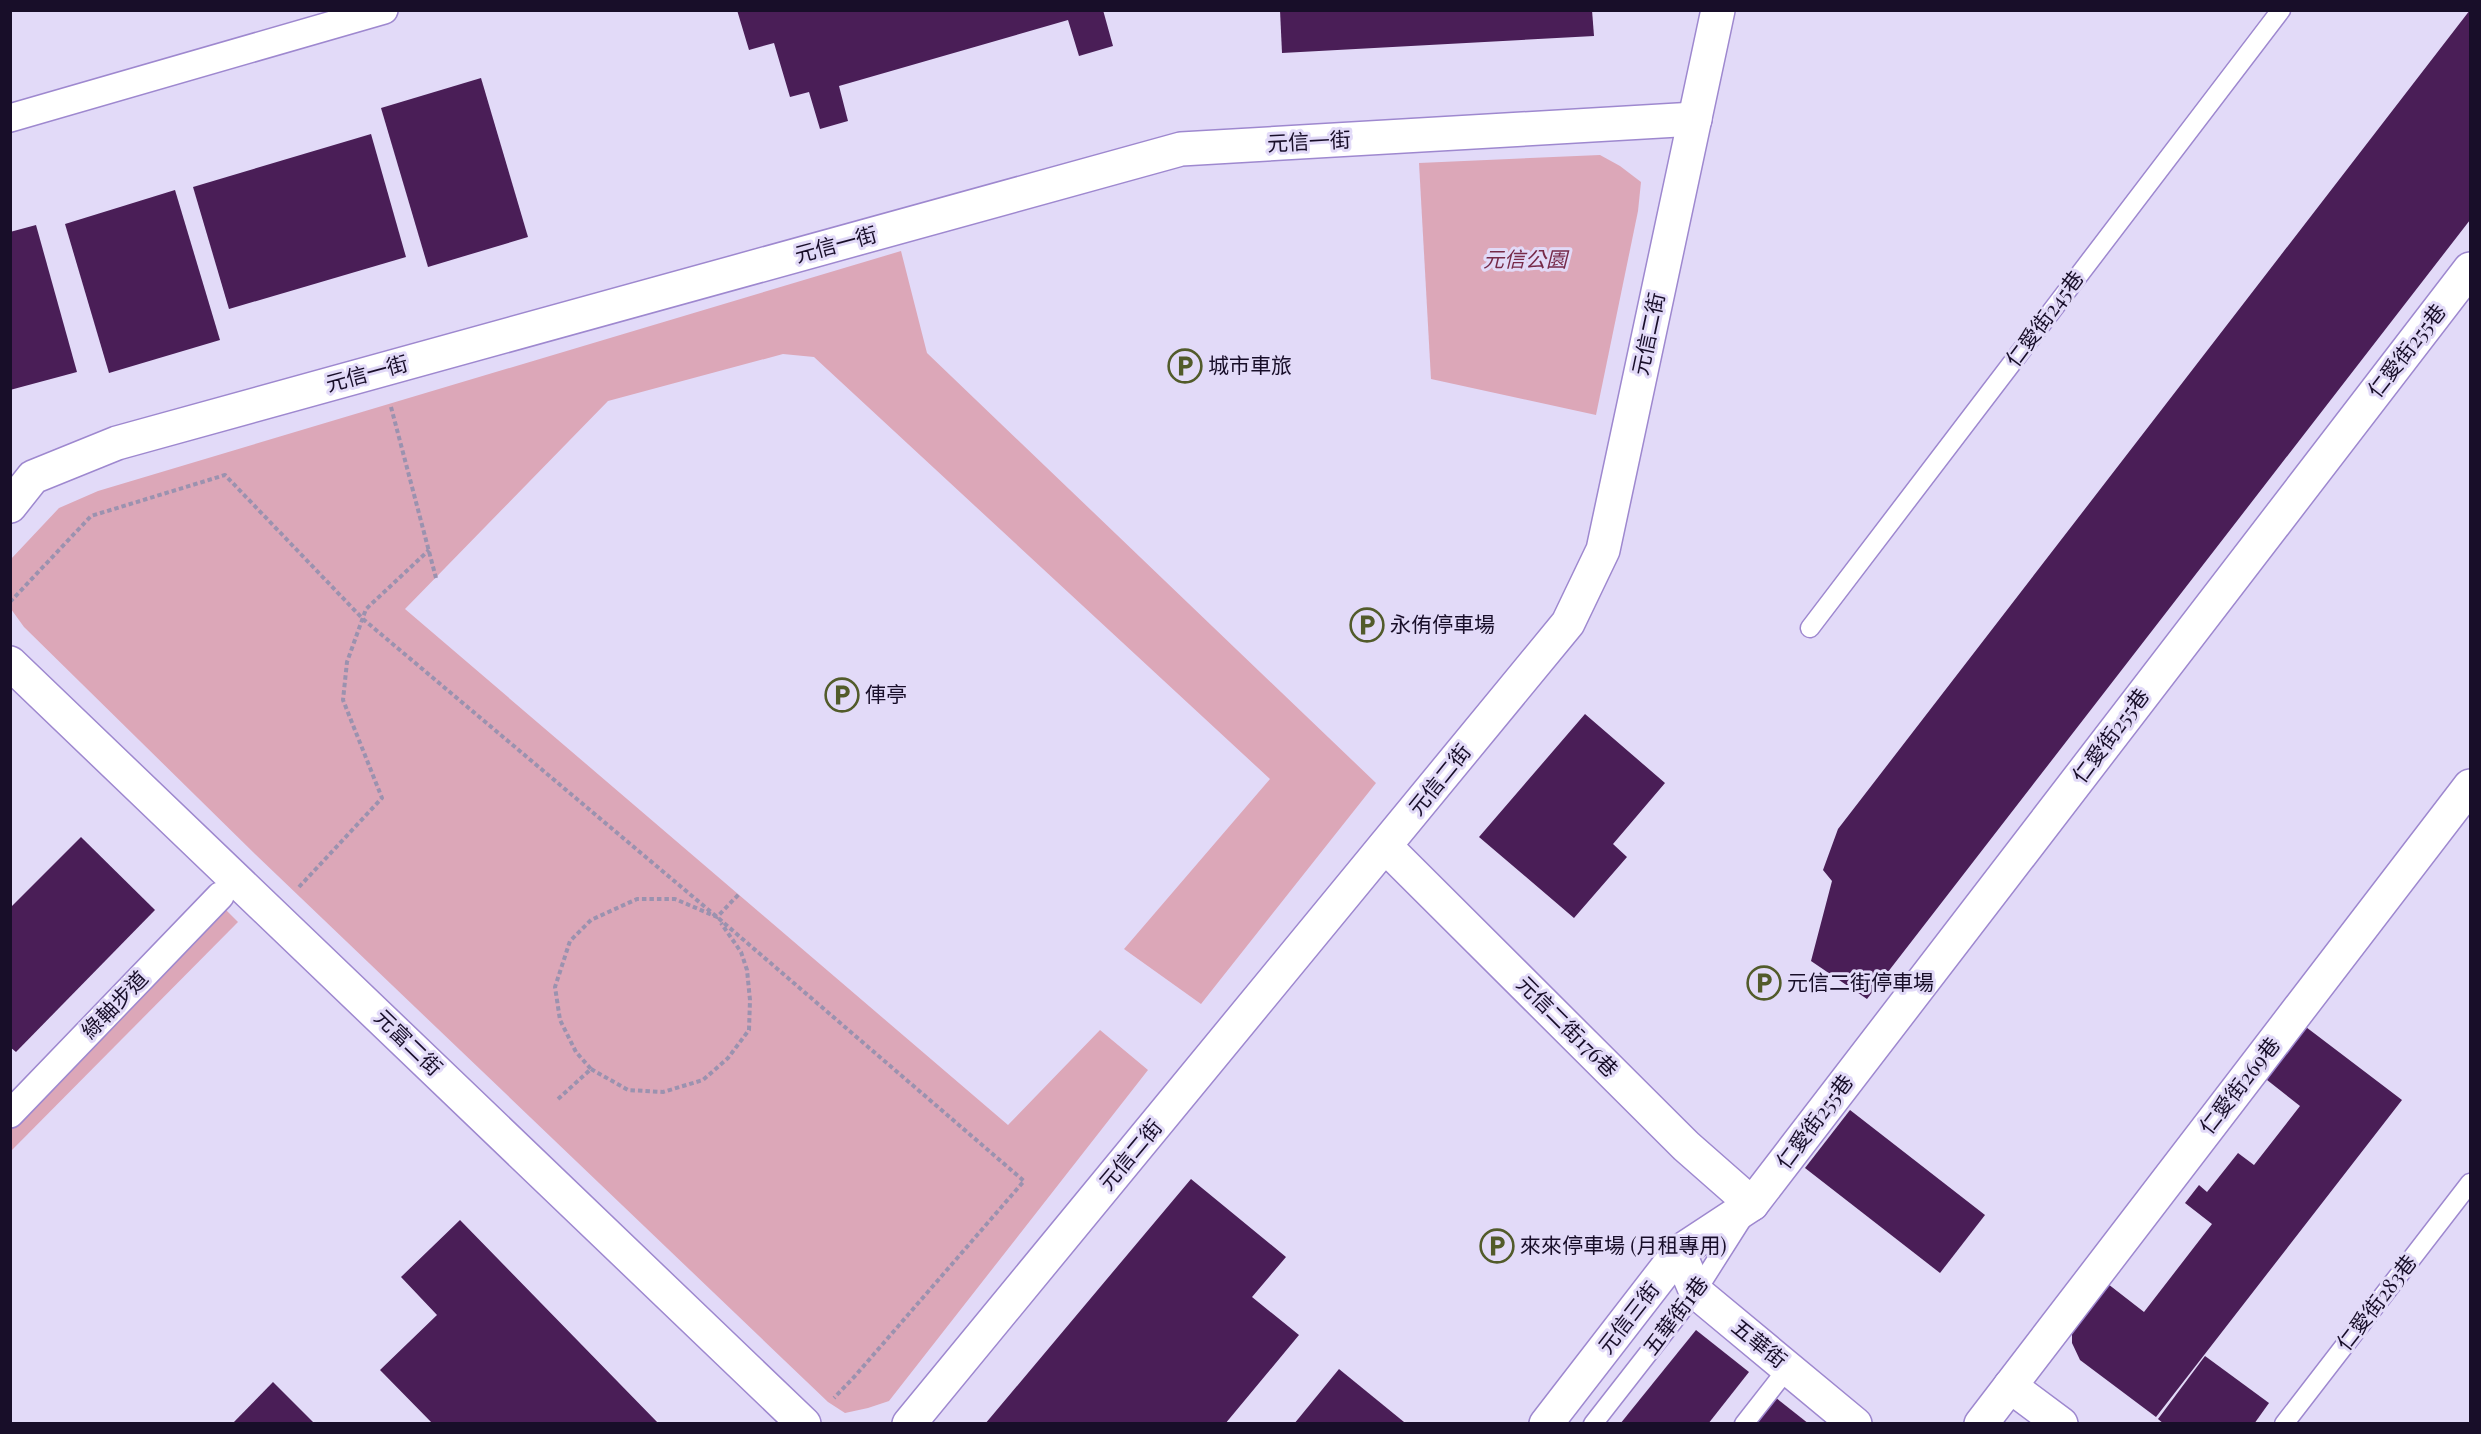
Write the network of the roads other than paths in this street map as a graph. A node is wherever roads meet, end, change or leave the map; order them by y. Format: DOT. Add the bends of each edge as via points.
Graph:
graph roads {
  1 [pos="384,10"];
  2 [pos="1718,10"];
  3 [pos="2281,10"];
  4 [pos="10,118"];
  5 [pos="1695,119"];
  6 [pos="2470,269"];
  7 [pos="10,506"];
  8 [pos="1810,628"];
  9 [pos="10,663"];
  10 [pos="2470,786"];
  11 [pos="1385,846"];
  12 [pos="220,896"];
  13 [pos="10,1114"];
  14 [pos="2470,1183"];
  15 [pos="1752,1204"];
  16 [pos="1679,1252"];
  17 [pos="1696,1292"];
  18 [pos="1788,1368"];
  19 [pos="2010,1386"];
  20 [pos="804,1424"];
  21 [pos="909,1424"];
  22 [pos="1546,1424"];
  23 [pos="1593,1424"];
  24 [pos="1744,1424"];
  25 [pos="1855,1424"];
  26 [pos="1981,1424"];
  27 [pos="2061,1424"];
  28 [pos="2284,1424"];
  1 -- 4 [label="street"];
  2 -- 5 [label="street, 元信二街"];
  3 -- 8 [label="lane, 仁愛街245巷"];
  5 -- 7 [label="street, 元信一街" via="1181,149 117,443 33,477"];
  5 -- 11 [label="street, 元信二街" via="1603,550 1568,623"];
  6 -- 15 [label="street, 仁愛街255巷"];
  9 -- 20 [label="street, 元富二街"];
  10 -- 19 [label="street, 仁愛街269巷"];
  11 -- 15 [label="street, 元信二街176巷" via="1686,1146"];
  11 -- 21 [label="street, 元信二街"];
  12 -- 13 [label="street, 綠軸步道"];
  14 -- 28 [label="lane, 仁愛街283巷"];
  15 -- 16 [label="street, 元信三街"];
  15 -- 17 [label="lane, 五華街1巷"];
  16 -- 17 [label="street, 五華街"];
  16 -- 22 [label="street, 元信三街"];
  17 -- 18 [label="street, 五華街"];
  17 -- 23 [label="lane, 五華街1巷"];
  18 -- 24 [label="lane"];
  18 -- 25 [label="street, 五華街"];
  19 -- 26 [label="street"];
  19 -- 27 [label="street"];
}
